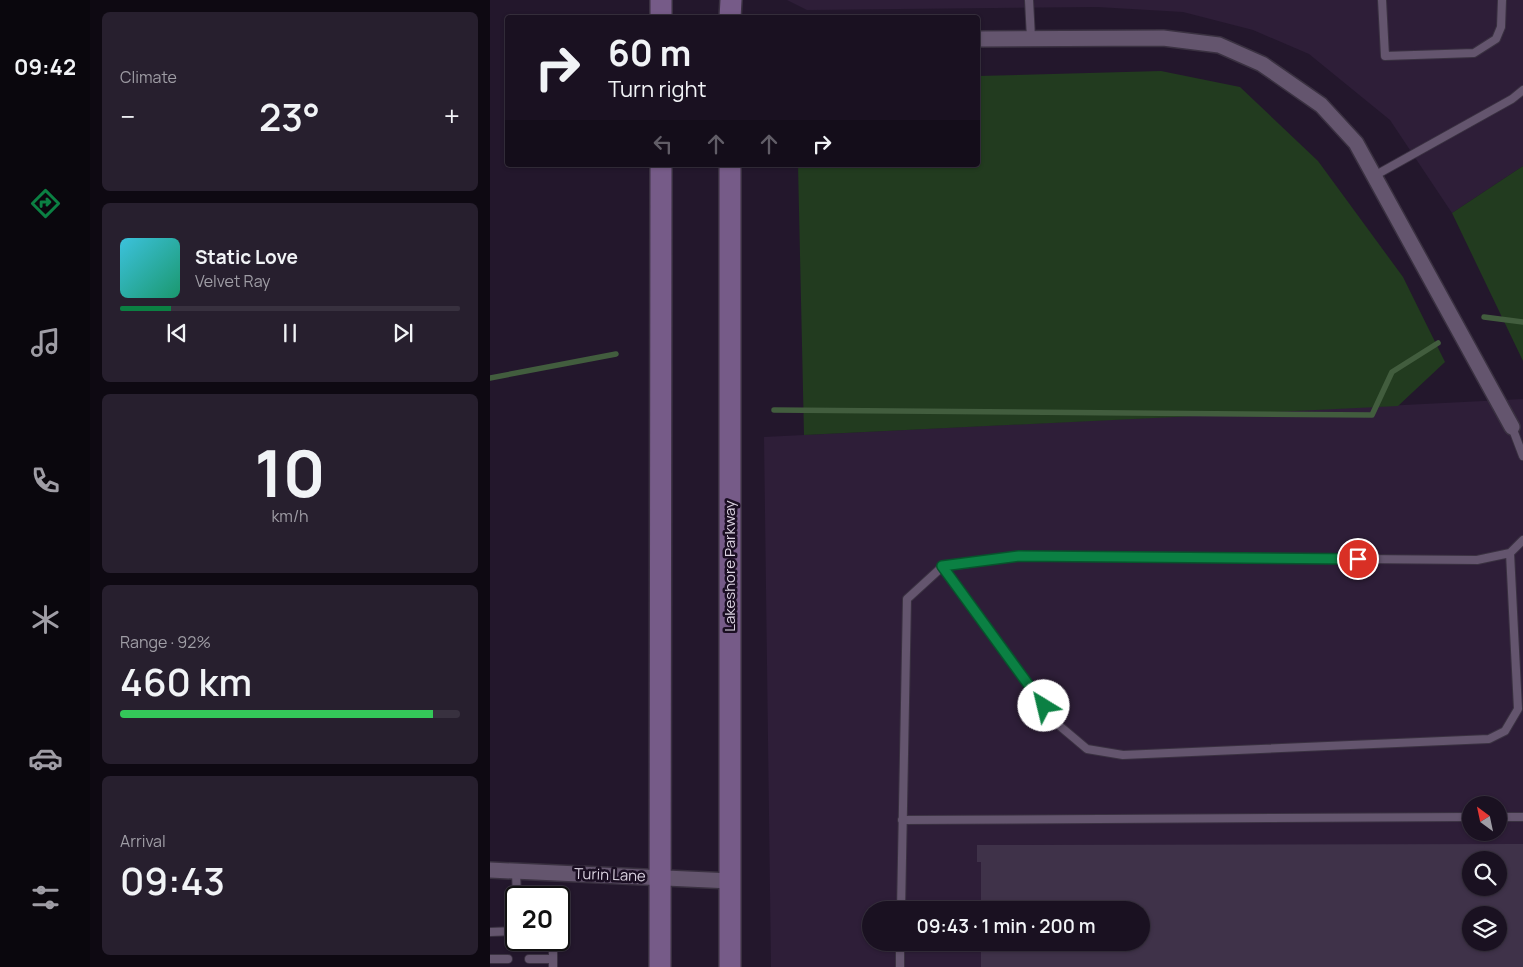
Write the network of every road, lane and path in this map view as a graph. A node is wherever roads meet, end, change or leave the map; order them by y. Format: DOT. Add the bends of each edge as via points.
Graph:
graph roads {
  1 [pos="662,0"];
  2 [pos="730,0"];
  3 [pos="1029,0"];
  4 [pos="1382,0"];
  5 [pos="1502,0"];
  6 [pos="661,15"];
  7 [pos="730,15"];
  8 [pos="1031,38"];
  9 [pos="980,39"];
  10 [pos="1523,90"];
  11 [pos="661,167"];
  12 [pos="730,167"];
  13 [pos="1374,176"];
  14 [pos="1512,427"];
  15 [pos="1523,456"];
  16 [pos="1523,540"];
  17 [pos="1510,554"];
  18 [pos="942,566"];
  19 [pos="1462,817"];
  20 [pos="1508,817"];
  21 [pos="1523,817"];
  22 [pos="902,820"];
  23 [pos="490,870"];
  24 [pos="516,872"];
  25 [pos="660,876"];
  26 [pos="731,881"];
  27 [pos="517,886"];
  28 [pos="901,901"];
  29 [pos="505,931"];
  30 [pos="490,932"];
  31 [pos="900,951"];
  32 [pos="508,959"];
  33 [pos="528,959"];
  34 [pos="490,960"];
  35 [pos="553,963"];
  36 [pos="660,967"];
  37 [pos="730,967"];
  38 [pos="900,967"];
  1 -- 6 [label="main road"];
  2 -- 7 [label="main road"];
  3 -- 8 [label="lane"];
  4 -- 5 [label="lane" via="1385,56 1474,53 1496,39 1501,26"];
  8 -- 9 [label="street"];
  8 -- 13 [label="street" via="1163,38 1219,45 1262,64 1321,105 1356,143"];
  10 -- 13 [label="lane"];
  11 -- 25 [label="main road"];
  12 -- 26 [label="main road, Lakeshore Parkway"];
  13 -- 14 [label="street"];
  14 -- 15 [label="lane"];
  16 -- 17 [label="lane"];
  17 -- 18 [label="lane" via="1477,560 1019,556"];
  17 -- 18 [label="lane" via="1518,709 1505,731 1488,739 1123,755 1087,749 1055,722"];
  18 -- 22 [label="lane" via="907,600"];
  19 -- 22 [label="lane"];
  20 -- 21 [label="lane"];
  22 -- 28 [label="lane"];
  23 -- 24 [label="street, Turin Lane"];
  24 -- 25 [label="street, Turin Lane"];
  24 -- 27 [label="lane"];
  25 -- 26 [label="street, Turin Lane"];
  25 -- 36 [label="main road"];
  26 -- 37 [label="main road, Lakeshore Parkway"];
  29 -- 30 [label="lane"];
  31 -- 38 [label="lane"];
  32 -- 34 [label="lane"];
  33 -- 35 [label="lane"];
}
